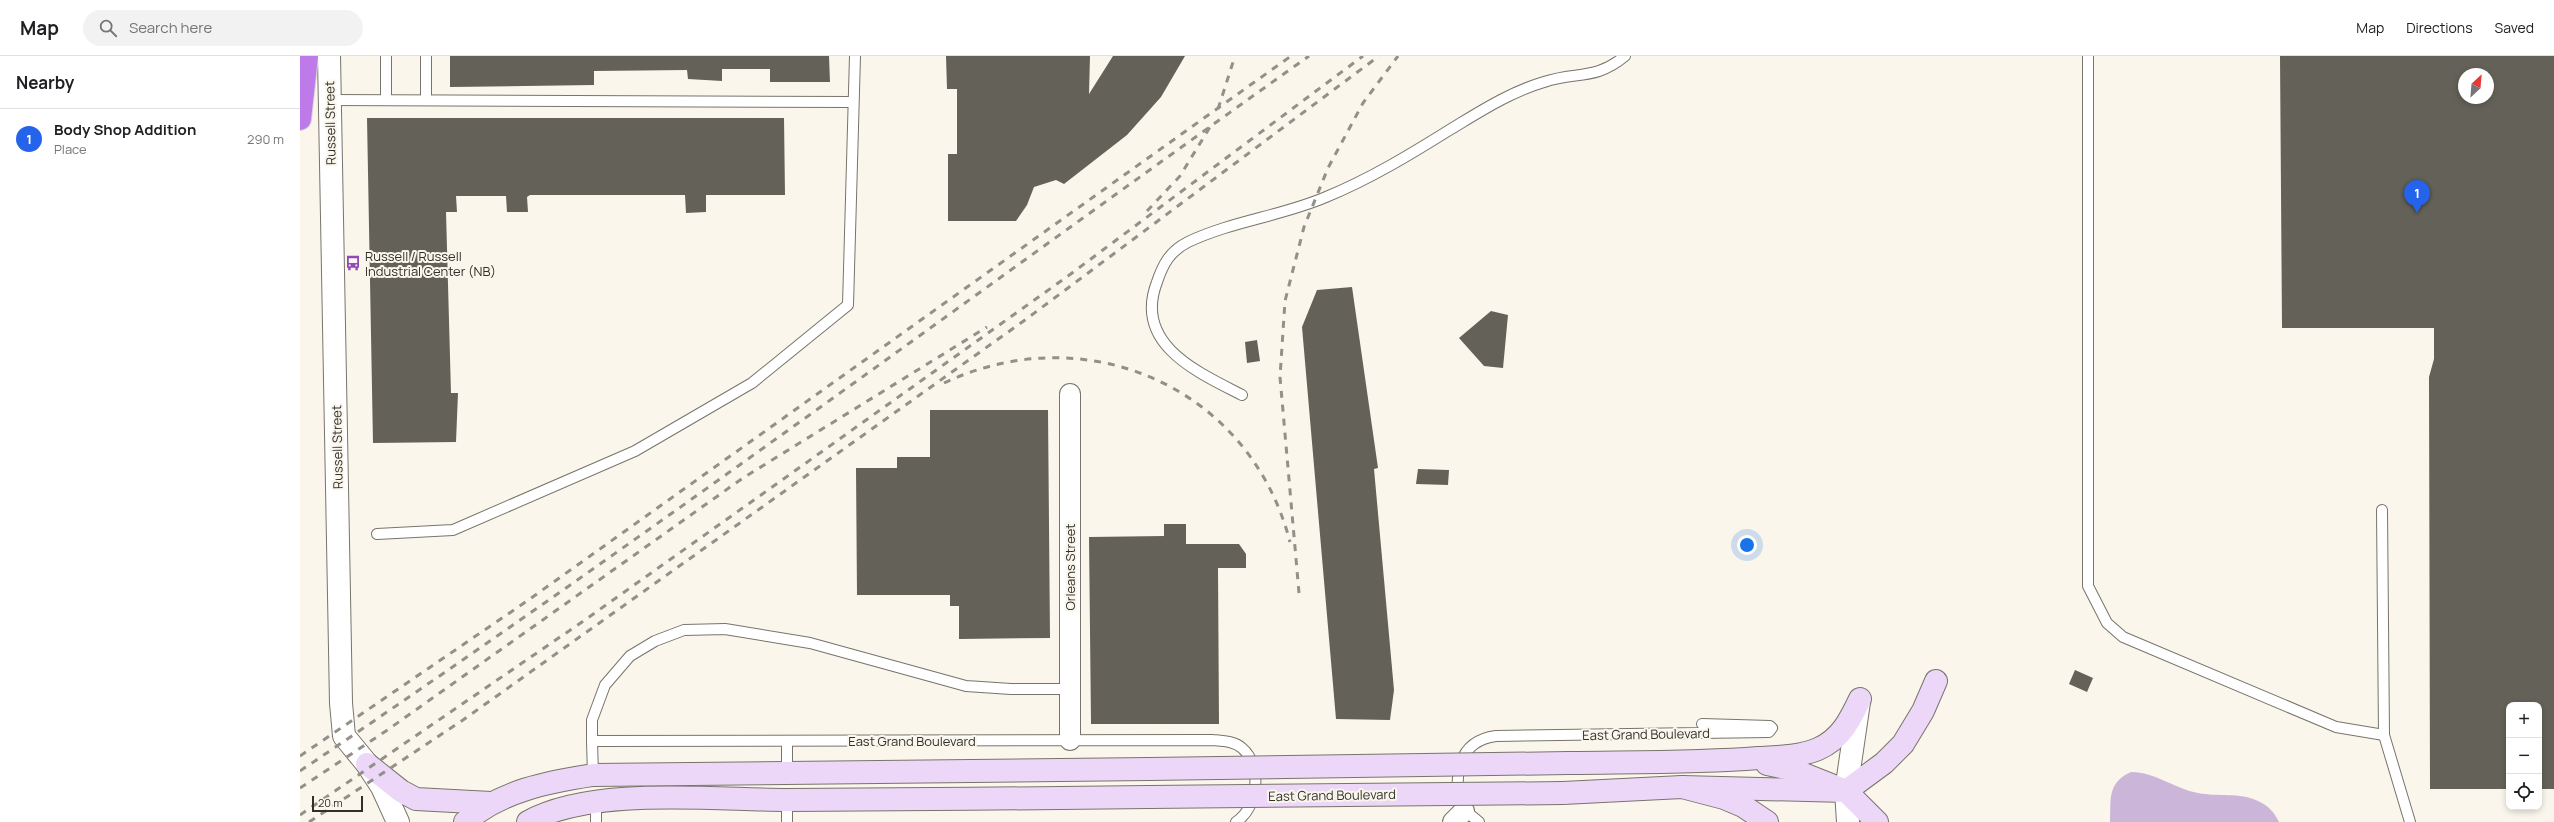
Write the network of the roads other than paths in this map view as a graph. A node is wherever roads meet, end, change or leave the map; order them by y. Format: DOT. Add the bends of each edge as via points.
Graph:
graph roads {
  1 [pos="307,56"];
  2 [pos="329,56"];
  3 [pos="386,56"];
  4 [pos="426,56"];
  5 [pos="854,56"];
  6 [pos="1625,56"];
  7 [pos="2088,56"];
  8 [pos="330,100"];
  9 [pos="386,100"];
  10 [pos="426,100"];
  11 [pos="853,102"];
  12 [pos="300,119"];
  13 [pos="1070,394"];
  14 [pos="1242,395"];
  15 [pos="2382,510"];
  16 [pos="377,534"];
  17 [pos="1936,680"];
  18 [pos="1070,689"];
  19 [pos="1860,699"];
  20 [pos="1702,724"];
  21 [pos="2384,735"];
  22 [pos="1070,740"];
  23 [pos="592,741"];
  24 [pos="787,742"];
  25 [pos="1726,761"];
  26 [pos="367,764"];
  27 [pos="787,773"];
  28 [pos="593,775"];
  29 [pos="1682,787"];
  30 [pos="1846,791"];
  31 [pos="787,800"];
  32 [pos="491,803"];
  33 [pos="596,812"];
  34 [pos="1466,818"];
  35 [pos="398,822"];
  36 [pos="465,822"];
  37 [pos="528,822"];
  38 [pos="787,822"];
  39 [pos="1236,822"];
  40 [pos="1767,822"];
  41 [pos="1848,822"];
  42 [pos="1877,822"];
  43 [pos="2410,822"];
  1 -- 12 [label="highway"];
  2 -- 8 [label="street, Russell Street"];
  3 -- 9 [label="lane"];
  4 -- 10 [label="lane"];
  5 -- 11 [label="lane"];
  6 -- 14 [label="lane" via="1602,71 1546,81 1489,106 1372,175 1327,197 1187,242 1167,257 1151,302 1152,320 1158,335 1169,350 1206,376"];
  7 -- 21 [label="lane" via="2088,586 2107,623 2123,637 2336,727"];
  8 -- 9 [label="lane"];
  8 -- 26 [label="street, Russell Street" via="341,703 344,736"];
  9 -- 10 [label="lane"];
  10 -- 11 [label="lane"];
  11 -- 16 [label="lane" via="848,305 752,383 635,452 453,530"];
  13 -- 18 [label="street, Orleans Street"];
  15 -- 21 [label="lane"];
  17 -- 30 [label="main road" via="1923,711 1903,744 1884,763"];
  18 -- 22 [label="street, Orleans Street"];
  18 -- 23 [label="lane" via="966,686 810,643 725,629 684,630 655,641 630,656 605,685 592,720"];
  19 -- 25 [label="main road" via="1846,727 1835,739 1819,749 1801,755"];
  19 -- 30 [label="street"];
  20 -- 34 [label="lane, East Grand Boulevard" via="1772,728 1769,732 1487,737 1472,744 1462,760 1458,791"];
  21 -- 43 [label="lane"];
  22 -- 24 [label="lane, East Grand Boulevard"];
  22 -- 39 [label="lane, East Grand Boulevard" via="1212,740 1234,744 1250,757 1254,782 1251,807"];
  23 -- 24 [label="lane, East Grand Boulevard"];
  23 -- 28 [label="lane"];
  24 -- 27 [label="lane"];
  25 -- 27 [label="main road, East Grand Boulevard, bridge"];
  25 -- 30 [label="main road" via="1769,764 1791,769"];
  26 -- 32 [label="main road" via="400,792 416,799"];
  26 -- 35 [label="street, Russell Street" via="382,787"];
  27 -- 28 [label="main road, East Grand Boulevard"];
  27 -- 31 [label="main road"];
  28 -- 32 [label="main road, East Grand Boulevard" via="532,786"];
  28 -- 33 [label="main road"];
  29 -- 30 [label="main road"];
  29 -- 31 [label="main road, East Grand Boulevard, bridge" via="1563,793"];
  29 -- 40 [label="main road, East Grand Boulevard" via="1724,798 1743,806"];
  30 -- 41 [label="street"];
  30 -- 42 [label="main road"];
  31 -- 33 [label="main road, East Grand Boulevard" via="622,799"];
  31 -- 38 [label="lane"];
  32 -- 36 [label="main road, East Grand Boulevard"];
  33 -- 37 [label="main road, East Grand Boulevard" via="567,807"];
}
